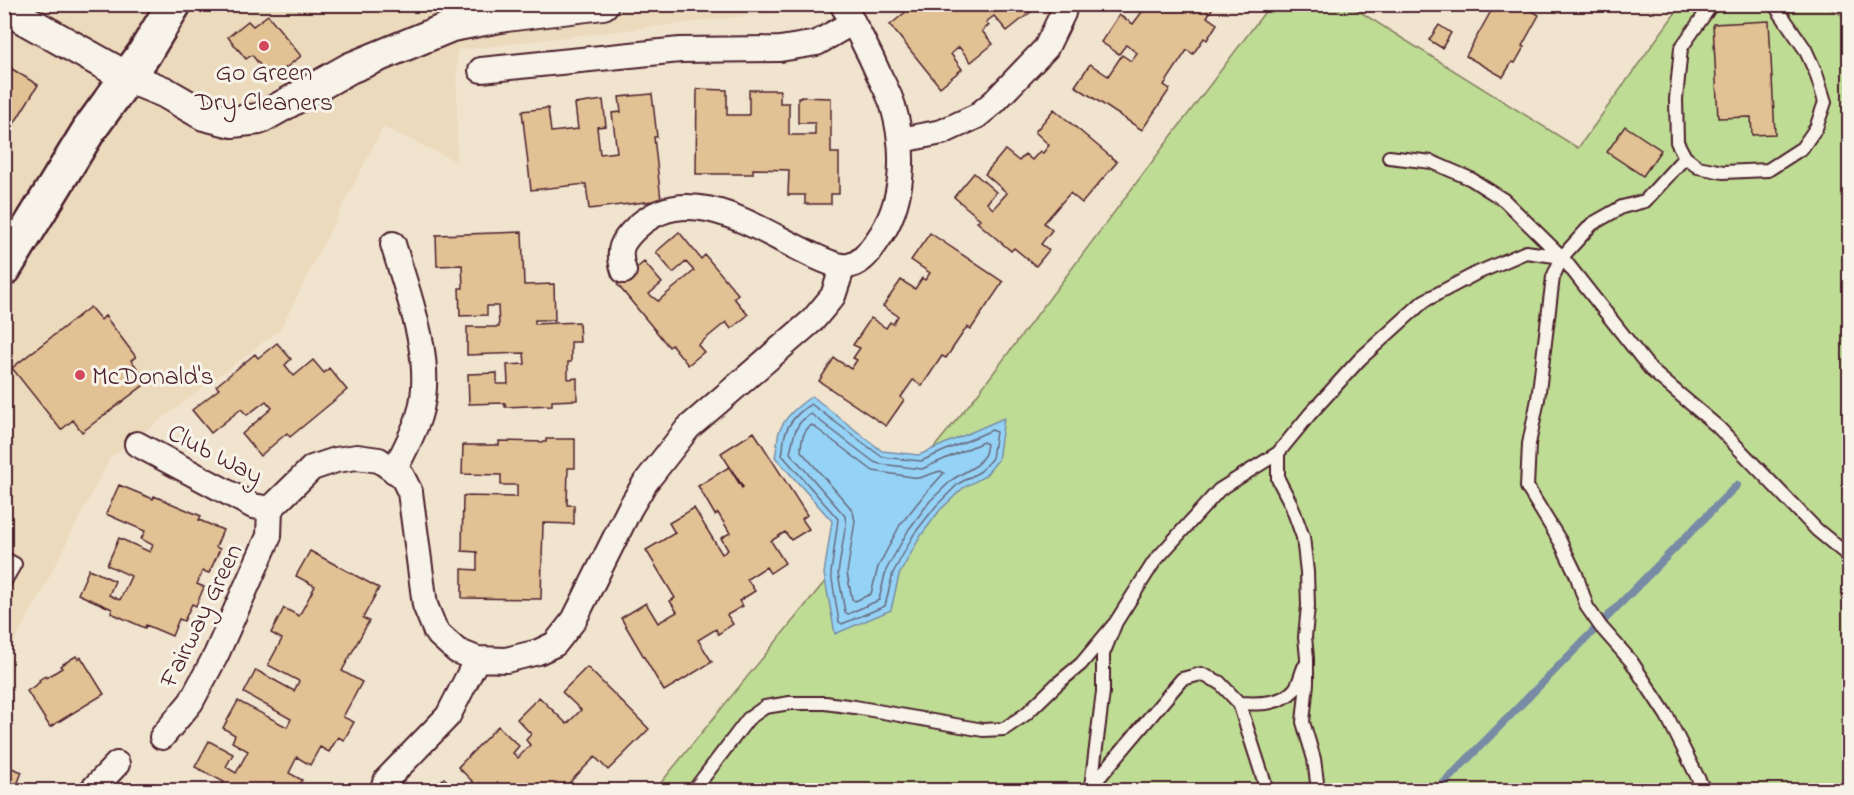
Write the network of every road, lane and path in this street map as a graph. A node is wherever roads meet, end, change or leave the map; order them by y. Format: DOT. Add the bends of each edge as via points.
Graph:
graph roads {
  1 [pos="174,4"];
  2 [pos="603,4"];
  3 [pos="1065,4"];
  4 [pos="1712,4"];
  5 [pos="1774,4"];
  6 [pos="4,8"];
  7 [pos="848,13"];
  8 [pos="481,70"];
  9 [pos="127,77"];
  10 [pos="901,140"];
  11 [pos="1389,157"];
  12 [pos="1686,157"];
  13 [pos="393,244"];
  14 [pos="1562,256"];
  15 [pos="843,266"];
  16 [pos="4,269"];
  17 [pos="624,271"];
  18 [pos="137,444"];
  19 [pos="1278,453"];
  20 [pos="394,471"];
  21 [pos="270,509"];
  22 [pos="1850,556"];
  23 [pos="4,558"];
  24 [pos="4,584"];
  25 [pos="1116,622"];
  26 [pos="1307,658"];
  27 [pos="477,659"];
  28 [pos="1239,703"];
  29 [pos="162,737"];
  30 [pos="117,764"];
  31 [pos="1090,789"];
  32 [pos="92,790"];
  33 [pos="382,790"];
  34 [pos="694,790"];
  35 [pos="1267,790"];
  36 [pos="1318,790"];
  37 [pos="1704,790"];
  1 -- 9 [label="main road"];
  2 -- 9 [label="street" via="452,26 350,68 259,119 232,122 204,114"];
  3 -- 10 [label="street" via="1046,48 994,102 977,116 942,132"];
  4 -- 12 [label="lane" via="1681,48 1677,142"];
  5 -- 12 [label="lane" via="1805,49 1816,73 1825,102 1816,128 1802,148 1768,170 1723,172 1698,167"];
  6 -- 9 [label="street"];
  7 -- 8 [label="street" via="817,43 780,49 680,50"];
  7 -- 10 [label="street" via="893,104"];
  9 -- 16 [label="main road" via="89,130"];
  10 -- 15 [label="street" via="900,183 893,215 869,254 853,265"];
  11 -- 14 [label="lane" via="1432,162 1471,179 1504,200"];
  12 -- 14 [label="lane" via="1645,201 1622,207 1592,224"];
  13 -- 20 [label="street" via="422,342 424,382 420,414"];
  14 -- 19 [label="lane" via="1526,252 1424,301 1360,359"];
  14 -- 22 [label="lane" via="1651,370 1718,427 1817,530"];
  14 -- 37 [label="lane" via="1553,277 1529,444 1527,487 1560,541 1589,609 1632,661 1667,716"];
  15 -- 17 [label="street" via="747,222 689,206 645,219 629,234 620,248"];
  15 -- 27 [label="street" via="833,296 813,320 688,428 645,483 574,620 555,644 506,660"];
  18 -- 21 [label="street, Club Way" via="253,506"];
  19 -- 25 [label="lane" via="1219,490 1154,562"];
  19 -- 26 [label="lane" via="1278,479 1303,537"];
  20 -- 21 [label="street" via="379,460 336,460 312,468"];
  20 -- 27 [label="street" via="402,476 410,492 425,605 436,632 457,651"];
  21 -- 29 [label="street, Fairway Green" via="269,536 216,655 191,702"];
  23 -- 24 [label="lane" via="15,564"];
  25 -- 31 [label="lane" via="1103,654 1103,693"];
  25 -- 34 [label="lane" via="1081,664 1004,729 983,730 855,707 790,702 765,707 748,719"];
  26 -- 28 [label="lane" via="1295,689 1286,695 1262,705"];
  26 -- 36 [label="lane" via="1303,722"];
  27 -- 33 [label="street" via="448,716 387,779"];
  28 -- 31 [label="lane" via="1219,682 1201,674 1182,679"];
  28 -- 35 [label="lane"];
  30 -- 32 [label="street"];
}
